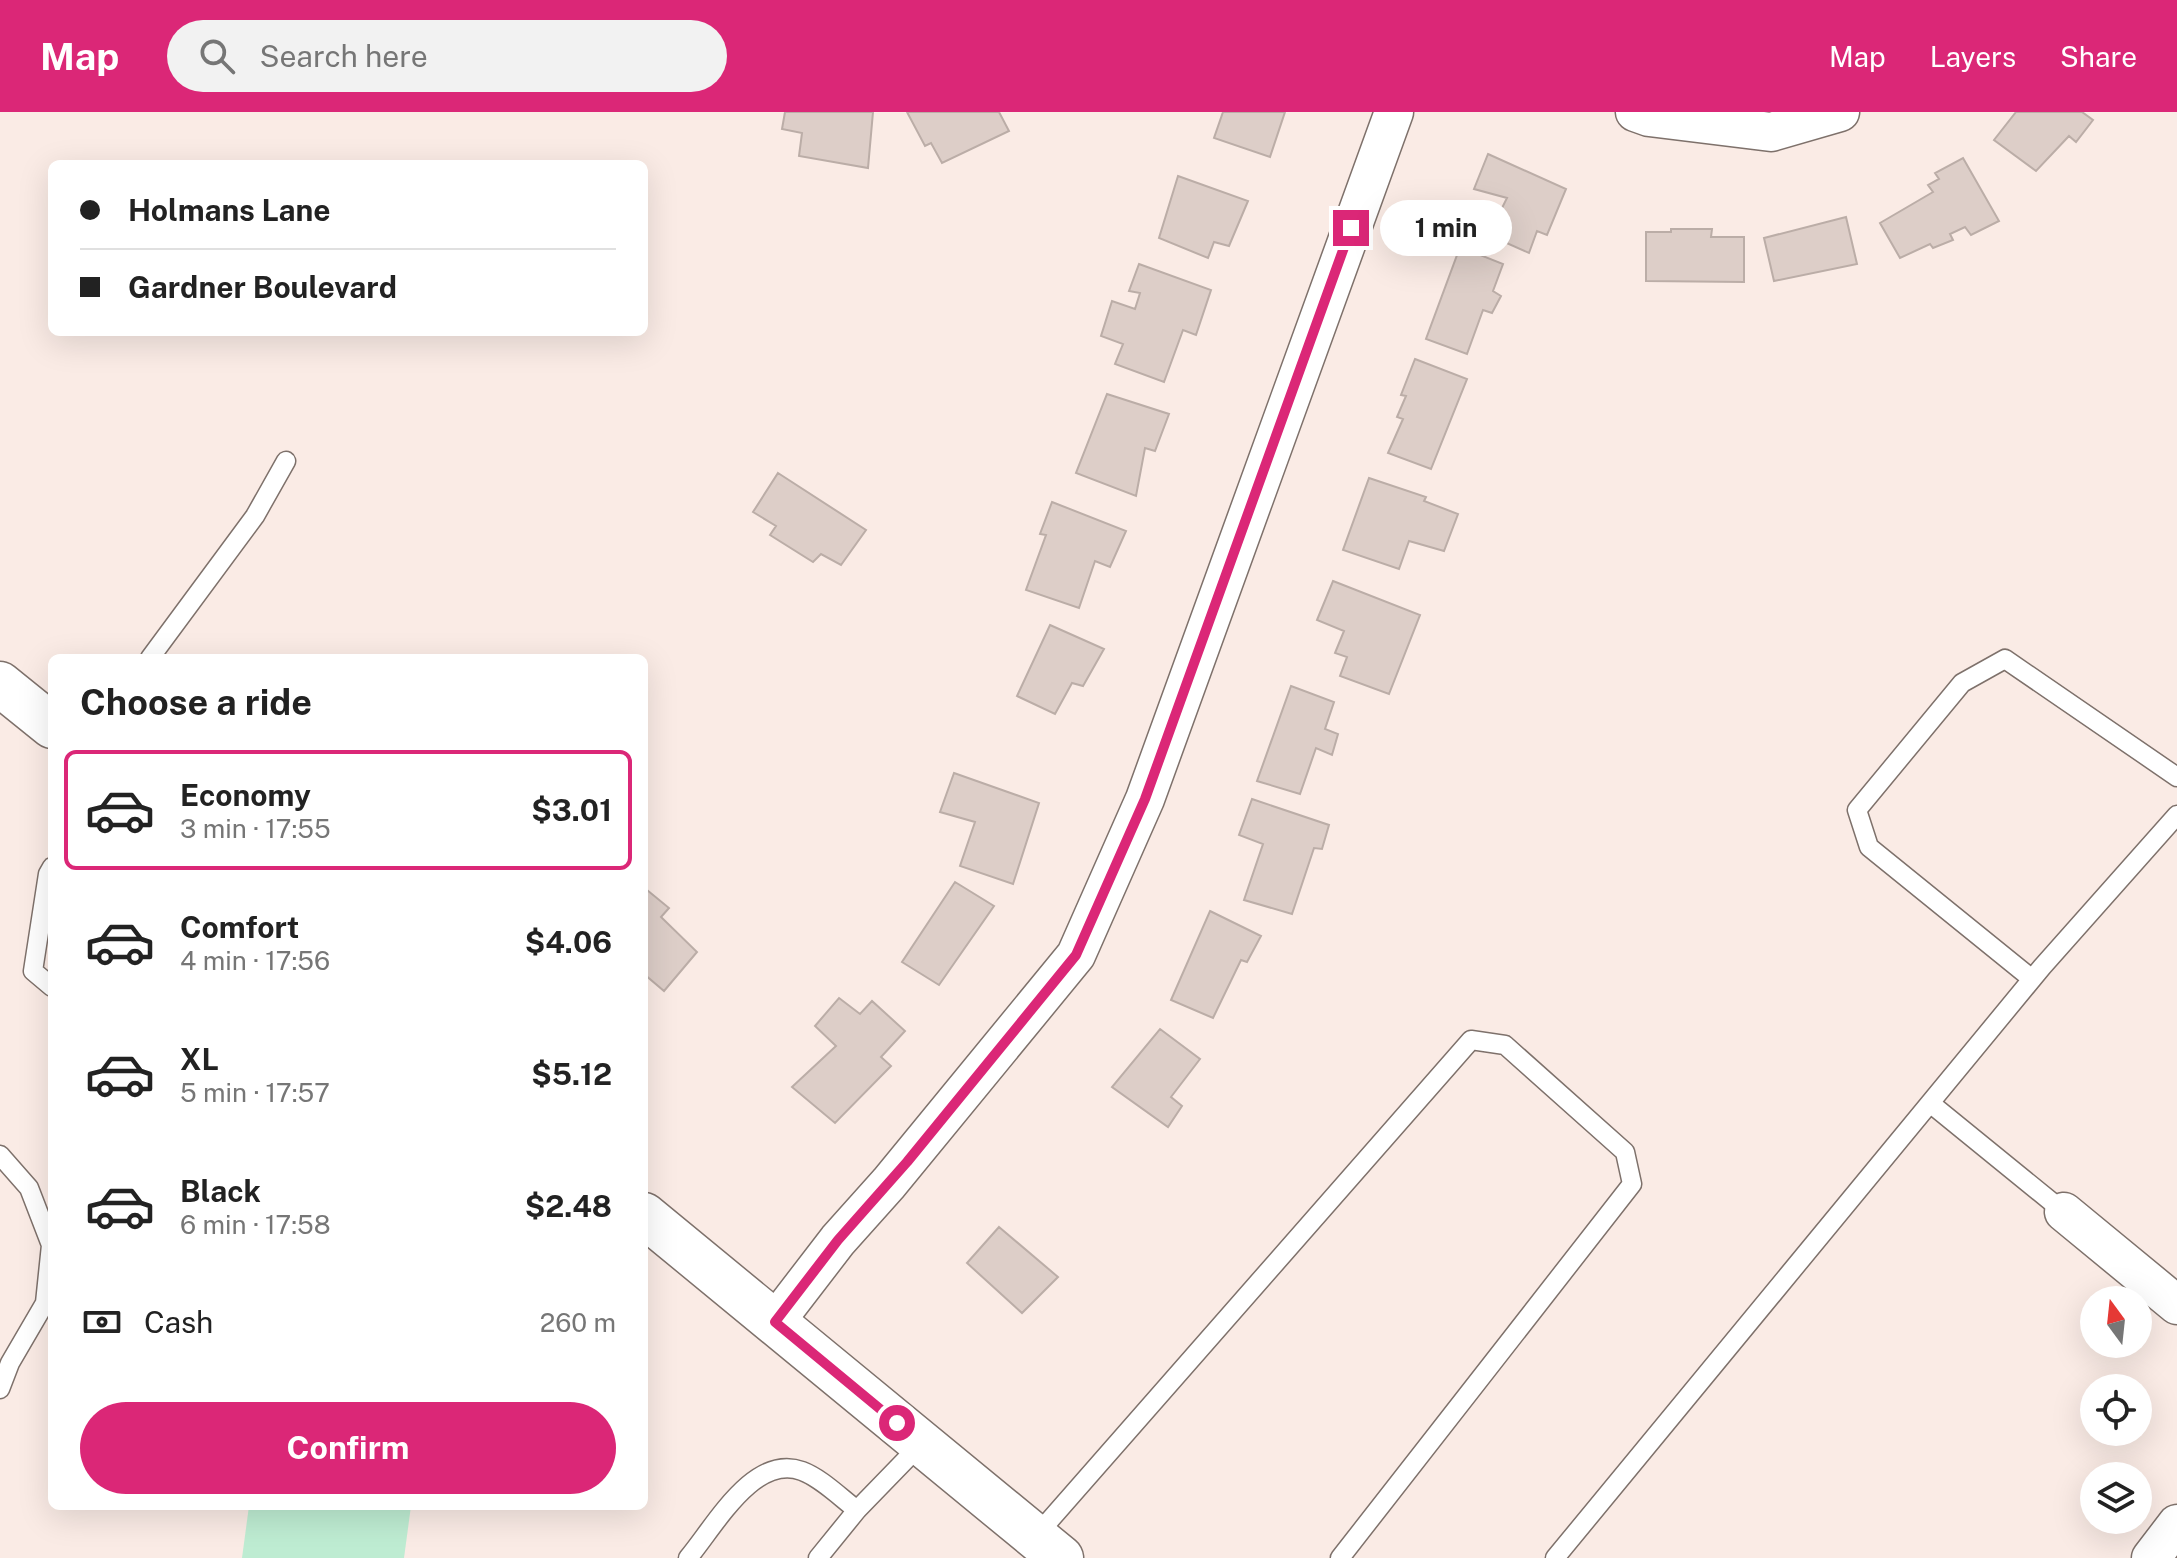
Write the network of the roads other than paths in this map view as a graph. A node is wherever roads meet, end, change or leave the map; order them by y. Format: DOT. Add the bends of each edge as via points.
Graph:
graph roads {
  1 [pos="1394,112"];
  2 [pos="1635,112"];
  3 [pos="1840,112"];
  4 [pos="286,461"];
  5 [pos="153,654"];
  6 [pos="0,684"];
  7 [pos="48,723"];
  8 [pos="2177,777"];
  9 [pos="2177,815"];
  10 [pos="48,874"];
  11 [pos="2032,979"];
  12 [pos="48,984"];
  13 [pos="1930,1103"];
  14 [pos="0,1155"];
  15 [pos="2064,1212"];
  16 [pos="648,1218"];
  17 [pos="48,1237"];
  18 [pos="48,1274"];
  19 [pos="2177,1305"];
  20 [pos="775,1322"];
  21 [pos="5,1361"];
  22 [pos="0,1389"];
  23 [pos="922,1443"];
  24 [pos="857,1510"];
  25 [pos="2177,1524"];
  26 [pos="1048,1548"];
  27 [pos="688,1558"];
  28 [pos="818,1558"];
  29 [pos="1340,1558"];
  30 [pos="1555,1558"];
  31 [pos="2151,1558"];
  1 -- 20 [label="street" via="1145,799 1076,955"];
  2 -- 3 [label="street" via="1771,132"];
  4 -- 5 [label="lane" via="255,516"];
  6 -- 7 [label="main road"];
  8 -- 11 [label="lane" via="2005,659 1962,683 1857,810 1869,847"];
  9 -- 11 [label="lane"];
  10 -- 12 [label="lane" via="33,971"];
  11 -- 13 [label="lane"];
  13 -- 15 [label="lane"];
  13 -- 30 [label="lane"];
  14 -- 17 [label="lane" via="29,1188"];
  15 -- 19 [label="street"];
  16 -- 20 [label="main road"];
  18 -- 21 [label="lane" via="45,1303"];
  20 -- 23 [label="main road"];
  21 -- 22 [label="lane"];
  23 -- 24 [label="lane"];
  23 -- 26 [label="main road"];
  24 -- 27 [label="lane" via="806,1472 786,1466 768,1470"];
  24 -- 28 [label="lane"];
  25 -- 31 [label="street"];
  26 -- 29 [label="lane" via="1471,1040 1505,1045 1625,1152 1632,1184"];
}
